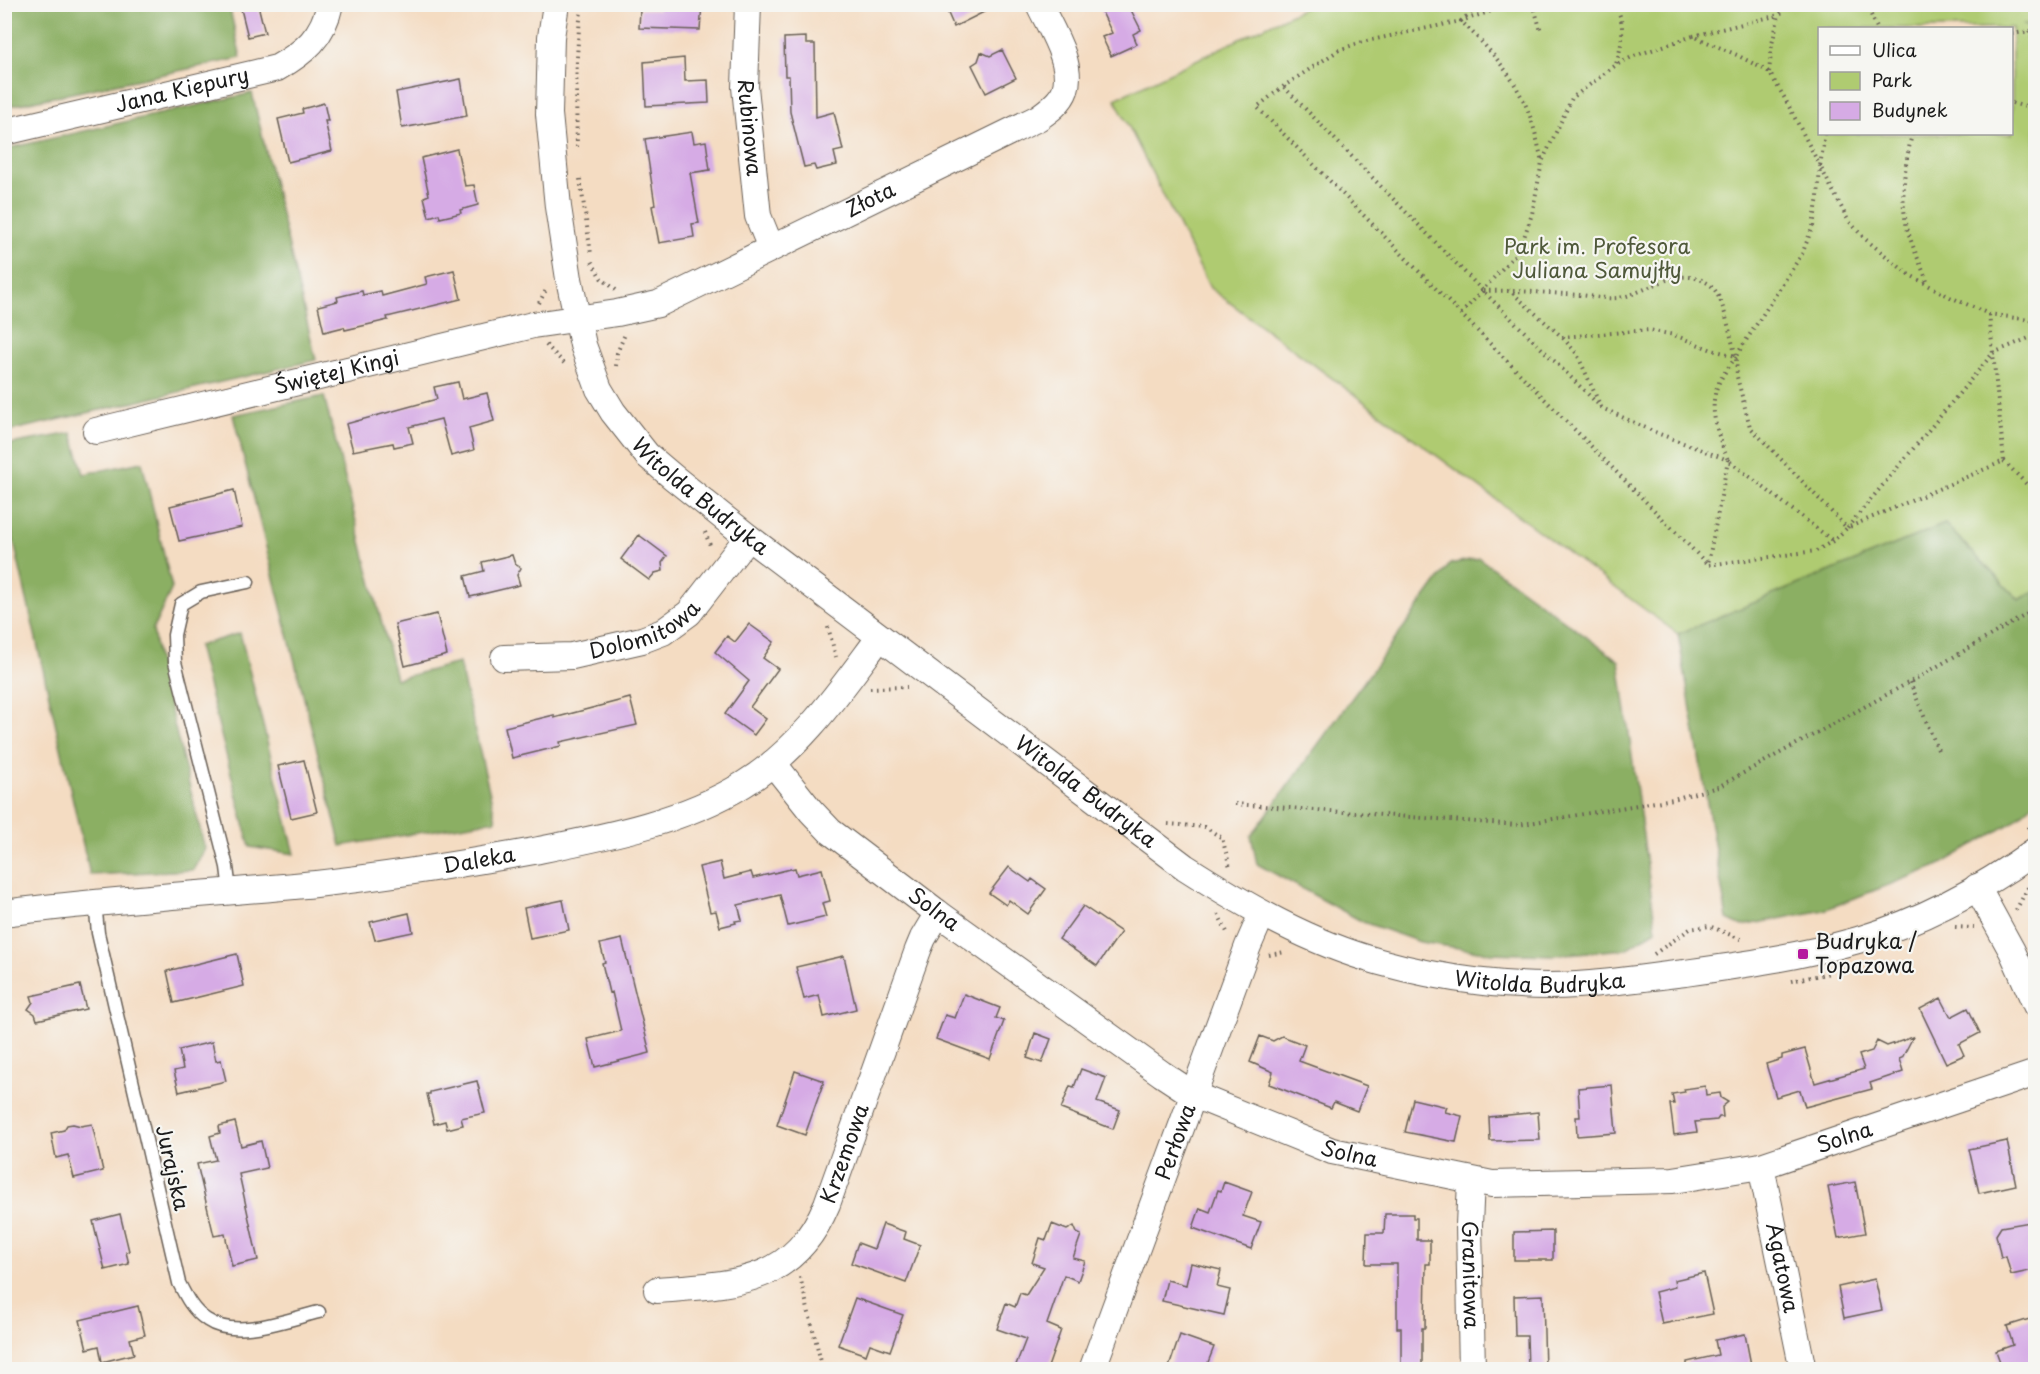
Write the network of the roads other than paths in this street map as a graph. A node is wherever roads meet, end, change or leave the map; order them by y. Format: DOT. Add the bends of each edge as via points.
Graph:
graph roads {
  1 [pos="330,4"];
  2 [pos="556,4"];
  3 [pos="748,4"];
  4 [pos="1039,4"];
  5 [pos="4,132"];
  6 [pos="771,248"];
  7 [pos="578,319"];
  8 [pos="96,431"];
  9 [pos="748,537"];
  10 [pos="248,582"];
  11 [pos="880,637"];
  12 [pos="504,658"];
  13 [pos="773,763"];
  14 [pos="2028,842"];
  15 [pos="1977,887"];
  16 [pos="231,891"];
  17 [pos="95,902"];
  18 [pos="4,913"];
  19 [pos="938,913"];
  20 [pos="1262,915"];
  21 [pos="2036,1005"];
  22 [pos="2036,1073"];
  23 [pos="1194,1095"];
  24 [pos="1761,1166"];
  25 [pos="1471,1181"];
  26 [pos="657,1290"];
  27 [pos="319,1312"];
  28 [pos="1092,1370"];
  29 [pos="1472,1370"];
  30 [pos="1803,1370"];
  1 -- 5 [label="street, Jana Kiepury" via="324,25 313,41 277,68"];
  2 -- 7 [label="street, Witolda Budryka" via="549,114 558,207"];
  3 -- 6 [label="street, Rubinowa" via="745,87 758,216"];
  4 -- 6 [label="street, Złota" via="1067,72 1064,92 1050,109"];
  6 -- 7 [label="street, Złota" via="658,304"];
  7 -- 8 [label="street, Świętej Kingi" via="533,325"];
  7 -- 9 [label="street, Witolda Budryka" via="599,389 635,441 659,467"];
  9 -- 11 [label="street, Witolda Budryka"];
  9 -- 12 [label="street, Dolomitowa" via="689,613 663,632 572,656"];
  10 -- 16 [label="lane" via="201,592 181,604 174,635 176,662"];
  11 -- 13 [label="street, Daleka" via="814,723"];
  11 -- 20 [label="street, Witolda Budryka" via="1185,867"];
  13 -- 16 [label="street, Daleka" via="746,784 690,811 567,844 389,874"];
  13 -- 19 [label="street, Solna" via="830,831"];
  14 -- 15 [label="street, Witolda Budryka"];
  15 -- 20 [label="street, Witolda Budryka" via="1909,921 1803,954 1575,986 1536,986 1410,970 1344,950"];
  15 -- 21 [label="street"];
  16 -- 17 [label="street, Daleka"];
  17 -- 18 [label="street, Daleka"];
  17 -- 27 [label="lane, Jurajska" via="98,933 179,1283 196,1311 208,1321 224,1326 258,1327"];
  19 -- 23 [label="street, Solna"];
  19 -- 26 [label="street, Krzemowa" via="918,950 824,1211 806,1243 775,1268 743,1280"];
  20 -- 23 [label="street, Perłowa"];
  22 -- 24 [label="street, Solna"];
  23 -- 25 [label="street, Solna" via="1332,1151"];
  23 -- 28 [label="street, Perłowa"];
  24 -- 25 [label="street, Solna" via="1673,1180 1492,1184"];
  24 -- 30 [label="street, Agatowa"];
  25 -- 29 [label="street, Granitowa"];
}
